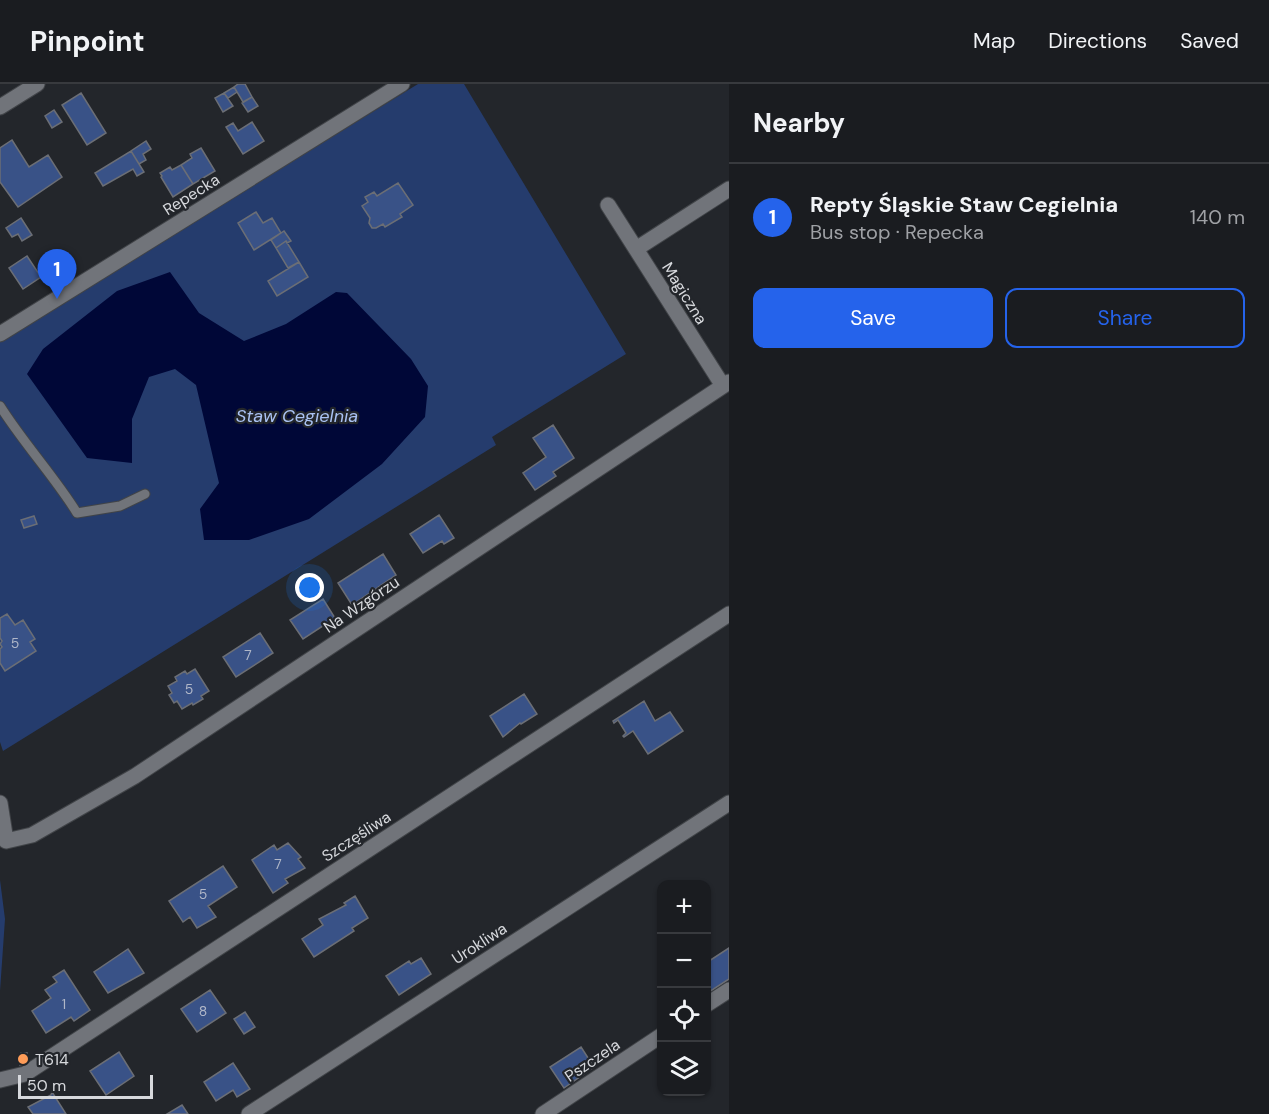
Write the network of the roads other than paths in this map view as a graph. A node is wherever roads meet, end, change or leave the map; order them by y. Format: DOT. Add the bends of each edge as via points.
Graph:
graph roads {
  1 [pos="38,84"];
  2 [pos="402,84"];
  3 [pos="0,107"];
  4 [pos="729,189"];
  5 [pos="608,205"];
  6 [pos="636,249"];
  7 [pos="0,334"];
  8 [pos="726,384"];
  9 [pos="0,406"];
  10 [pos="145,494"];
  11 [pos="729,614"];
  12 [pos="0,803"];
  13 [pos="729,803"];
  14 [pos="729,990"];
  15 [pos="711,1002"];
  16 [pos="657,1038"];
  17 [pos="0,1080"];
  18 [pos="249,1114"];
  19 [pos="543,1114"];
  1 -- 3 [label="street"];
  2 -- 7 [label="street, Repecka"];
  4 -- 6 [label="street"];
  5 -- 6 [label="street, Magiczna"];
  6 -- 8 [label="street, Magiczna"];
  8 -- 12 [label="street, Na Wzgórzu" via="135,776 32,836 6,841"];
  9 -- 10 [label="lane" via="77,513 120,506"];
  11 -- 17 [label="street, Szczęśliwa" via="25,1074"];
  13 -- 18 [label="street, Urokliwa"];
  14 -- 15 [label="street"];
  16 -- 19 [label="street, Pszczela"];
}
